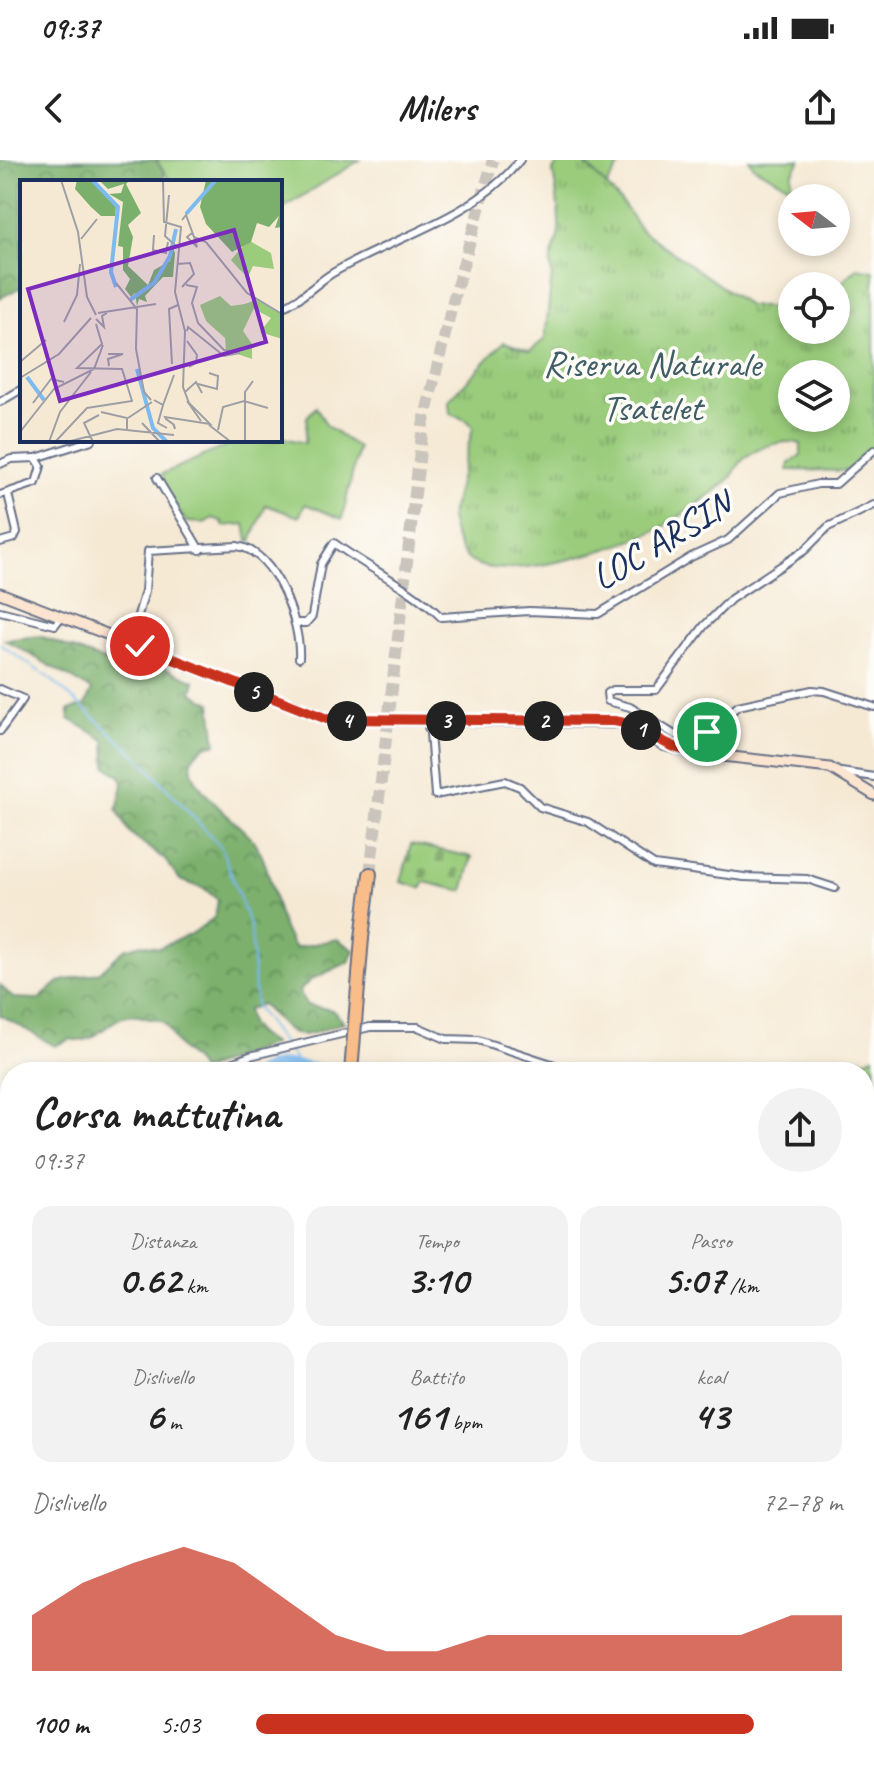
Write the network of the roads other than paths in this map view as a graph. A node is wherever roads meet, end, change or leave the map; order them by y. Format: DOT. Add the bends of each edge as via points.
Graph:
graph roads {
  1 [pos="520,160"];
  2 [pos="282,307"];
  3 [pos="20,390"];
  4 [pos="0,402"];
  5 [pos="86,442"];
  6 [pos="874,450"];
  7 [pos="36,458"];
  8 [pos="0,464"];
  9 [pos="157,478"];
  10 [pos="4,494"];
  11 [pos="874,505"];
  12 [pos="0,542"];
  13 [pos="200,550"];
  14 [pos="0,593"];
  15 [pos="0,611"];
  16 [pos="61,617"];
  17 [pos="296,623"];
  18 [pos="130,643"];
  19 [pos="299,658"];
  20 [pos="0,689"];
  21 [pos="874,707"];
  22 [pos="426,721"];
  23 [pos="0,731"];
  24 [pos="707,732"];
  25 [pos="712,753"];
  26 [pos="841,772"];
  27 [pos="874,777"];
  28 [pos="874,795"];
  29 [pos="370,874"];
  30 [pos="835,888"];
  31 [pos="238,1062"];
  32 [pos="352,1062"];
  33 [pos="545,1062"];
  1 -- 2 [label="street" via="482,196 332,274"];
  3 -- 4 [label="street"];
  5 -- 7 [label="street"];
  6 -- 17 [label="street, LOC ARSIN" via="836,484 780,493 728,540 598,614 529,611 441,617 420,596 360,564 334,543 321,564 312,616 306,623"];
  7 -- 8 [label="street"];
  7 -- 10 [label="street" via="41,466 36,483"];
  9 -- 13 [label="street"];
  10 -- 12 [label="street" via="17,532"];
  11 -- 24 [label="street" via="828,527 805,550 731,599 704,626 661,686 613,690 605,696 675,735"];
  13 -- 17 [label="street" via="246,548 282,584"];
  13 -- 18 [label="street" via="148,551 145,591"];
  14 -- 16 [label="main road"];
  15 -- 16 [label="street" via="55,625"];
  16 -- 18 [label="main road"];
  17 -- 19 [label="street"];
  18 -- 22 [label="main road" via="327,719"];
  20 -- 23 [label="street" via="23,699"];
  21 -- 24 [label="street" via="812,690 738,706"];
  22 -- 25 [label="main road" via="614,721 634,725 672,749"];
  22 -- 30 [label="street" via="435,795 505,781 520,787 540,807 588,822 654,865 807,879"];
  24 -- 25 [label="street"];
  25 -- 26 [label="main road" via="812,763"];
  26 -- 27 [label="street"];
  26 -- 28 [label="main road"];
  29 -- 32 [label="highway, bridge"];
  31 -- 33 [label="street" via="346,1030 418,1027 437,1037 478,1040"];
}
